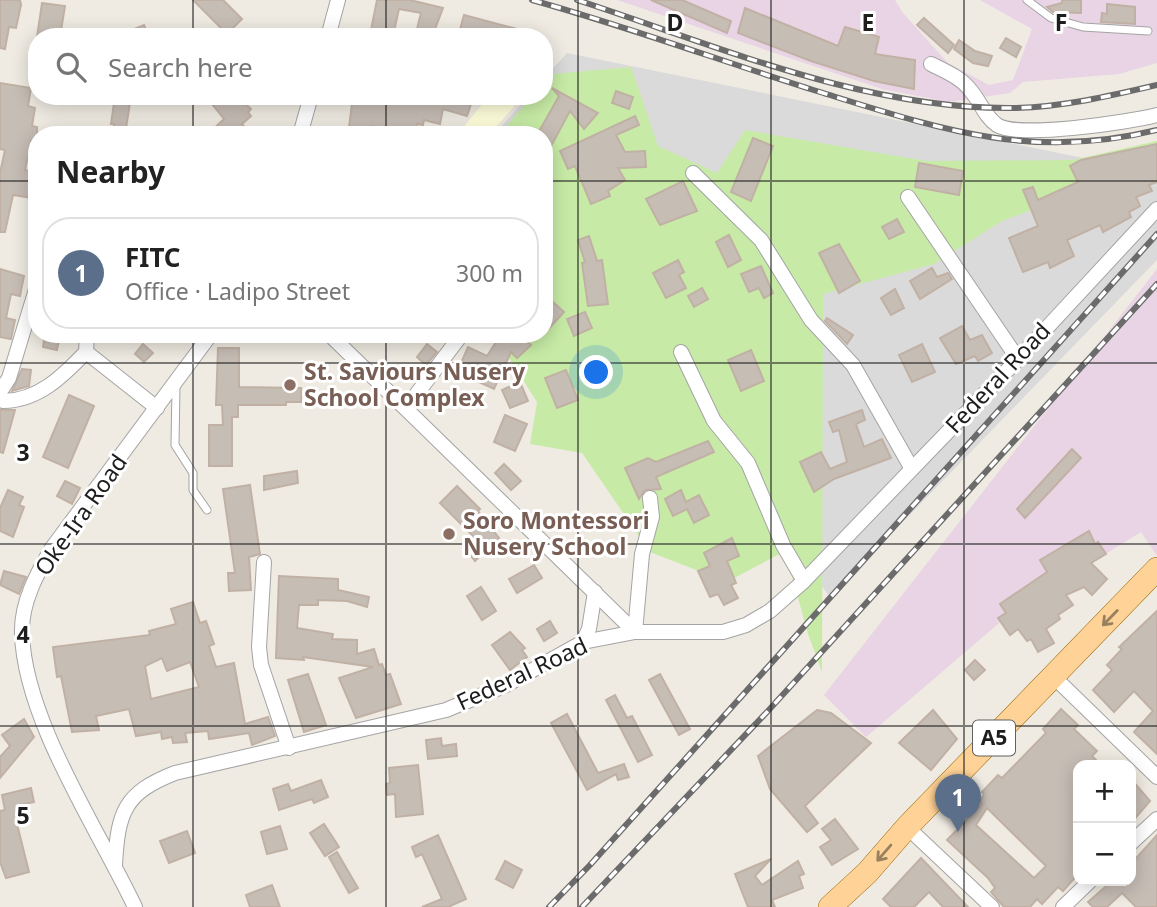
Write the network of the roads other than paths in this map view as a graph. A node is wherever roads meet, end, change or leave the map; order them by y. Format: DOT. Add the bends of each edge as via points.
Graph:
graph roads {
  1 [pos="338,0"];
  2 [pos="1027,0"];
  3 [pos="330,28"];
  4 [pos="1148,31"];
  5 [pos="931,64"];
  6 [pos="308,105"];
  7 [pos="1157,116"];
  8 [pos="303,126"];
  9 [pos="693,173"];
  10 [pos="908,197"];
  11 [pos="1157,209"];
  12 [pos="28,316"];
  13 [pos="86,343"];
  14 [pos="204,343"];
  15 [pos="338,343"];
  16 [pos="455,343"];
  17 [pos="86,352"];
  18 [pos="681,352"];
  19 [pos="1018,359"];
  20 [pos="176,382"];
  21 [pos="0,392"];
  22 [pos="0,397"];
  23 [pos="157,408"];
  24 [pos="406,408"];
  25 [pos="912,469"];
  26 [pos="650,498"];
  27 [pos="207,510"];
  28 [pos="264,562"];
  29 [pos="1157,569"];
  30 [pos="804,582"];
  31 [pos="595,592"];
  32 [pos="635,632"];
  33 [pos="583,642"];
  34 [pos="1054,677"];
  35 [pos="289,748"];
  36 [pos="1157,776"];
  37 [pos="1157,819"];
  38 [pos="907,827"];
  39 [pos="1136,838"];
  40 [pos="115,865"];
  41 [pos="1085,886"];
  42 [pos="135,907"];
  43 [pos="830,907"];
  44 [pos="992,907"];
  45 [pos="1063,907"];
  1 -- 3 [label="street"];
  2 -- 4 [label="lane" via="1051,18 1083,27"];
  5 -- 7 [label="street" via="970,88 989,119 1002,128 1034,130"];
  6 -- 8 [label="street"];
  9 -- 25 [label="street" via="761,240 811,320 853,365"];
  10 -- 19 [label="street"];
  11 -- 19 [label="street, Federal Road"];
  12 -- 21 [label="street" via="9,378"];
  13 -- 17 [label="street"];
  14 -- 20 [label="street, Oke-Ira Road"];
  15 -- 24 [label="street"];
  16 -- 24 [label="street"];
  17 -- 22 [label="street" via="63,377 36,393 19,401"];
  17 -- 23 [label="street"];
  18 -- 30 [label="street" via="714,421 748,463"];
  19 -- 25 [label="street, Federal Road"];
  20 -- 23 [label="street, Oke-Ira Road"];
  20 -- 27 [label="lane" via="175,445 193,473 193,489"];
  23 -- 40 [label="street, Oke-Ira Road" via="42,565 21,631 40,712"];
  24 -- 31 [label="street"];
  25 -- 30 [label="street, Federal Road"];
  26 -- 32 [label="street" via="651,526 642,554"];
  28 -- 35 [label="street" via="259,647 265,681"];
  29 -- 34 [label="main road, A5, one-way"];
  30 -- 32 [label="street, Federal Road" via="770,611 723,632"];
  31 -- 32 [label="street"];
  31 -- 33 [label="street"];
  32 -- 33 [label="street, Federal Road"];
  33 -- 35 [label="street, Federal Road" via="506,685 446,710"];
  34 -- 36 [label="street"];
  34 -- 38 [label="main road, A5"];
  35 -- 40 [label="street, Federal Road" via="149,783 129,802 117,827"];
  37 -- 39 [label="street"];
  38 -- 43 [label="main road, A5, one-way"];
  38 -- 44 [label="street"];
  40 -- 42 [label="street, Oke-Ira Road"];
  41 -- 45 [label="street"];
}
